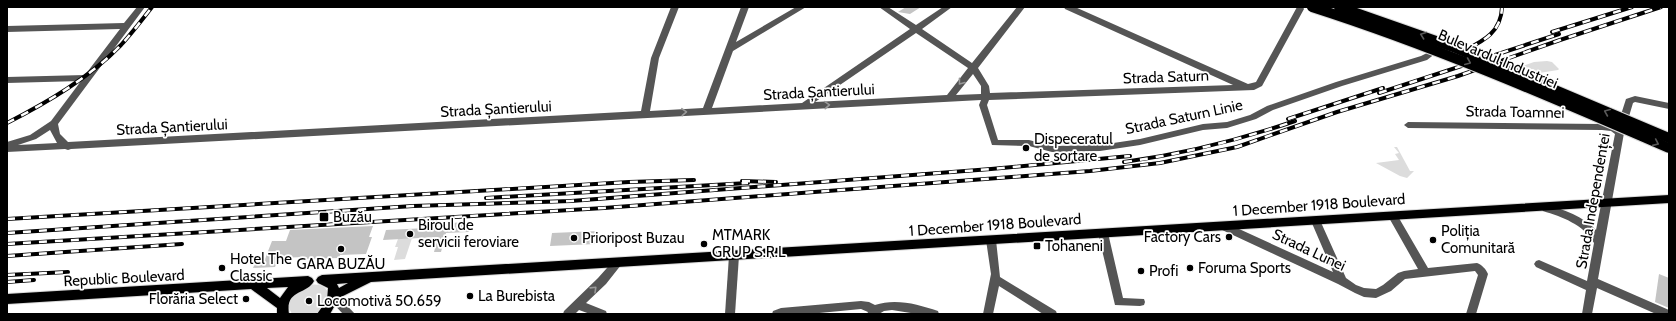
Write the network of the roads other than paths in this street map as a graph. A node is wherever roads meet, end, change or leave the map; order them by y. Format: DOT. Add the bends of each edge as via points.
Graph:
graph roads {
  1 [pos="141,7"];
  2 [pos="675,7"];
  3 [pos="745,7"];
  4 [pos="802,7"];
  5 [pos="883,7"];
  6 [pos="948,7"];
  7 [pos="1021,7"];
  8 [pos="1068,7"];
  9 [pos="1312,7"];
  10 [pos="1339,7"];
  11 [pos="1297,8"];
  12 [pos="127,26"];
  13 [pos="916,28"];
  14 [pos="7,29"];
  15 [pos="728,50"];
  16 [pos="973,67"];
  17 [pos="89,78"];
  18 [pos="7,80"];
  19 [pos="1248,88"];
  20 [pos="986,96"];
  21 [pos="949,98"];
  22 [pos="1669,106"];
  23 [pos="801,107"];
  24 [pos="706,111"];
  25 [pos="645,114"];
  26 [pos="54,123"];
  27 [pos="1408,124"];
  28 [pos="1620,133"];
  29 [pos="1669,138"];
  30 [pos="7,145"];
  31 [pos="68,147"];
  32 [pos="1669,148"];
  33 [pos="7,150"];
  34 [pos="1669,199"];
  35 [pos="1607,203"];
  36 [pos="1546,208"];
  37 [pos="1392,216"];
  38 [pos="1316,221"];
  39 [pos="1223,226"];
  40 [pos="1103,233"];
  41 [pos="991,240"];
  42 [pos="1598,242"];
  43 [pos="734,256"];
  44 [pos="618,262"];
  45 [pos="1539,264"];
  46 [pos="1425,272"];
  47 [pos="372,276"];
  48 [pos="323,280"];
  49 [pos="995,280"];
  50 [pos="308,281"];
  51 [pos="1342,281"];
  52 [pos="254,285"];
  53 [pos="1593,285"];
  54 [pos="335,297"];
  55 [pos="7,300"];
  56 [pos="1140,302"];
  57 [pos="578,304"];
  58 [pos="280,311"];
  59 [pos="873,312"];
  60 [pos="323,314"];
  61 [pos="350,314"];
  62 [pos="568,314"];
  63 [pos="602,314"];
  64 [pos="730,314"];
  65 [pos="777,314"];
  66 [pos="934,314"];
  67 [pos="988,314"];
  68 [pos="1052,314"];
  69 [pos="1471,314"];
  70 [pos="1587,314"];
  71 [pos="1667,314"];
  1 -- 12 [label="street"];
  2 -- 25 [label="street" via="654,58"];
  3 -- 15 [label="street"];
  4 -- 15 [label="street"];
  5 -- 13 [label="street"];
  6 -- 13 [label="street"];
  7 -- 16 [label="street"];
  8 -- 19 [label="street"];
  9 -- 32 [label="main road, Bulevardul Industriei, one-way, bridge" via="1450,54"];
  29 -- 10 [label="main road, Bulevardul Industriei, one-way, bridge" via="1446,44"];
  11 -- 19 [label="street" via="1260,84"];
  11 -- 20 [label="street, Strada Saturn Linie" via="1418,45 1432,53 1418,61 1270,108 1246,120 1100,148 1052,149 1029,143 993,142 984,105"];
  12 -- 14 [label="street"];
  12 -- 17 [label="street"];
  13 -- 16 [label="street"];
  13 -- 23 [label="street"];
  15 -- 24 [label="street"];
  16 -- 20 [label="street" via="985,86"];
  16 -- 21 [label="street, one-way"];
  17 -- 18 [label="street"];
  17 -- 26 [label="street"];
  19 -- 20 [label="street, Strada Saturn"];
  20 -- 21 [label="street, Strada Șantierului"];
  23 -- 21 [label="street, Strada Șantierului, one-way"];
  22 -- 28 [label="street, Strada Independenței" via="1635,99 1629,101"];
  23 -- 24 [label="street, Strada Șantierului"];
  25 -- 24 [label="street, Strada Șantierului, one-way"];
  25 -- 31 [label="street, Strada Șantierului"];
  26 -- 30 [label="street" via="33,137"];
  26 -- 31 [label="street" via="57,138"];
  27 -- 28 [label="street, Strada Toamnei" via="1602,127 1613,128"];
  28 -- 35 [label="street, Strada Independenței"];
  31 -- 33 [label="street, Strada Șantierului"];
  34 -- 35 [label="main road, 1 December 1918 Boulevard"];
  35 -- 36 [label="main road, 1 December 1918 Boulevard"];
  35 -- 42 [label="street, Strada Independenței"];
  36 -- 37 [label="main road, 1 December 1918 Boulevard"];
  36 -- 42 [label="street" via="1582,223"];
  37 -- 38 [label="main road, 1 December 1918 Boulevard"];
  37 -- 46 [label="street"];
  38 -- 39 [label="main road, 1 December 1918 Boulevard"];
  38 -- 51 [label="street"];
  39 -- 40 [label="main road, 1 December 1918 Boulevard"];
  39 -- 51 [label="street, Strada Lunei"];
  40 -- 41 [label="main road, 1 December 1918 Boulevard"];
  40 -- 56 [label="street" via="1118,302"];
  41 -- 43 [label="main road, 1 December 1918 Boulevard"];
  41 -- 49 [label="street"];
  42 -- 53 [label="street, Strada Independenței"];
  43 -- 44 [label="main road, 1 December 1918 Boulevard"];
  43 -- 64 [label="street"];
  44 -- 47 [label="main road, 1 December 1918 Boulevard"];
  57 -- 44 [label="street, one-way"];
  45 -- 53 [label="street"];
  46 -- 51 [label="street, Strada Lunei" via="1404,275 1382,291 1366,294"];
  46 -- 69 [label="street" via="1471,267 1480,270 1483,274"];
  47 -- 48 [label="main road, 1 December 1918 Boulevard"];
  47 -- 54 [label="main road"];
  48 -- 50 [label="main road, 1 December 1918 Boulevard"];
  48 -- 54 [label="main road" via="332,285"];
  49 -- 67 [label="street"];
  49 -- 68 [label="street"];
  50 -- 52 [label="main road"];
  50 -- 58 [label="main road" via="291,291"];
  52 -- 55 [label="main road"];
  52 -- 58 [label="main road"];
  53 -- 70 [label="street, Strada Independenței"];
  53 -- 71 [label="street"];
  54 -- 60 [label="main road"];
  54 -- 61 [label="street"];
  57 -- 62 [label="street"];
  57 -- 63 [label="street"];
  59 -- 65 [label="street" via="868,306 862,305"];
  59 -- 66 [label="street" via="880,308 901,306"];
}
